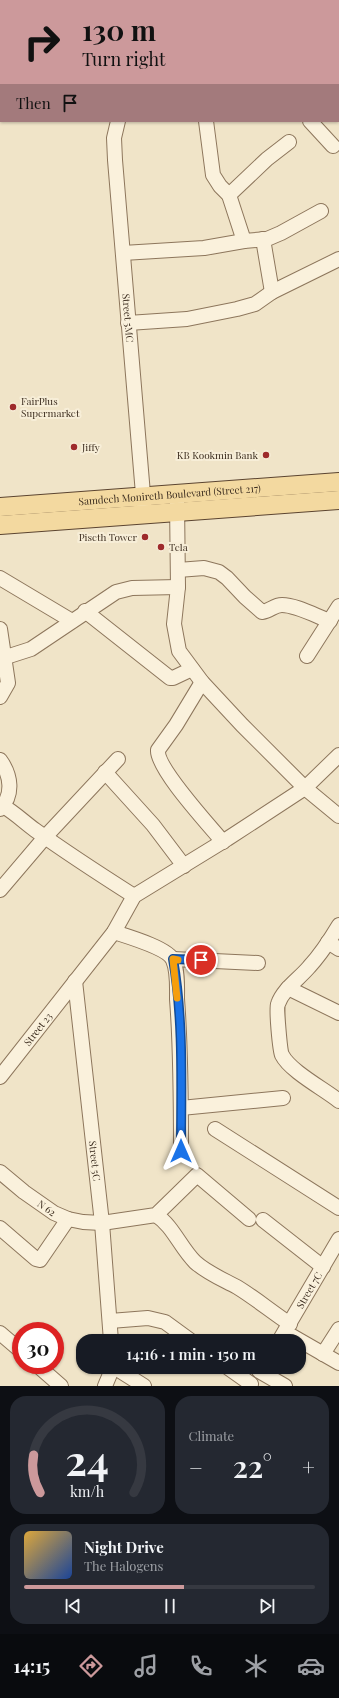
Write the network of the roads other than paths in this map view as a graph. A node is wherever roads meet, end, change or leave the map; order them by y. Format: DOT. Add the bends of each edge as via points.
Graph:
graph roads {
  1 [pos="118,122"];
  2 [pos="206,122"];
  3 [pos="311,122"];
  4 [pos="289,142"];
  5 [pos="333,146"];
  6 [pos="229,195"];
  7 [pos="321,211"];
  8 [pos="263,239"];
  9 [pos="244,241"];
  10 [pos="123,253"];
  11 [pos="339,259"];
  12 [pos="272,292"];
  13 [pos="128,323"];
  14 [pos="339,482"];
  15 [pos="176,494"];
  16 [pos="143,496"];
  17 [pos="339,500"];
  18 [pos="0,507"];
  19 [pos="178,512"];
  20 [pos="144,515"];
  21 [pos="0,525"];
  22 [pos="178,570"];
  23 [pos="0,578"];
  24 [pos="178,587"];
  25 [pos="339,606"];
  26 [pos="85,611"];
  27 [pos="72,621"];
  28 [pos="330,621"];
  29 [pos="0,629"];
  30 [pos="307,656"];
  31 [pos="3,667"];
  32 [pos="192,669"];
  33 [pos="202,682"];
  34 [pos="0,697"];
  35 [pos="339,755"];
  36 [pos="118,758"];
  37 [pos="0,760"];
  38 [pos="105,772"];
  39 [pos="305,788"];
  40 [pos="2,808"];
  41 [pos="339,816"];
  42 [pos="46,836"];
  43 [pos="223,842"];
  44 [pos="184,866"];
  45 [pos="0,890"];
  46 [pos="134,896"];
  47 [pos="339,925"];
  48 [pos="114,932"];
  49 [pos="334,945"];
  50 [pos="173,959"];
  51 [pos="258,963"];
  52 [pos="75,981"];
  53 [pos="288,988"];
  54 [pos="339,1014"];
  55 [pos="0,1077"];
  56 [pos="283,1098"];
  57 [pos="339,1101"];
  58 [pos="181,1108"];
  59 [pos="215,1129"];
  60 [pos="181,1151"];
  61 [pos="0,1172"];
  62 [pos="339,1208"];
  63 [pos="156,1215"];
  64 [pos="68,1219"];
  65 [pos="249,1219"];
  66 [pos="263,1220"];
  67 [pos="102,1223"];
  68 [pos="0,1228"];
  69 [pos="339,1239"];
  70 [pos="324,1267"];
  71 [pos="110,1321"];
  72 [pos="339,1329"];
  73 [pos="284,1332"];
  74 [pos="0,1333"];
  75 [pos="111,1334"];
  76 [pos="181,1334"];
  77 [pos="12,1343"];
  78 [pos="323,1354"];
  79 [pos="339,1363"];
  80 [pos="47,1374"];
  81 [pos="111,1374"];
  82 [pos="125,1374"];
  83 [pos="236,1374"];
  84 [pos="257,1374"];
  85 [pos="267,1374"];
  86 [pos="250,1385"];
  87 [pos="61,1386"];
  88 [pos="105,1386"];
  89 [pos="144,1386"];
  90 [pos="285,1386"];
  1 -- 10 [label="street, Street 5MC" via="114,138"];
  2 -- 6 [label="street" via="213,175"];
  3 -- 5 [label="street"];
  4 -- 6 [label="street"];
  6 -- 9 [label="street"];
  7 -- 8 [label="street" via="281,233"];
  8 -- 9 [label="street"];
  8 -- 12 [label="street"];
  9 -- 10 [label="street" via="204,248"];
  10 -- 13 [label="street, Street 5MC"];
  11 -- 12 [label="street"];
  12 -- 13 [label="street" via="255,304 238,309 187,318"];
  13 -- 16 [label="street, Street 5MC"];
  14 -- 15 [label="main road, Samdech Monireth Boulevard (Street 217)"];
  15 -- 16 [label="main road, Samdech Monireth Boulevard (Street 217)"];
  15 -- 19 [label="street"];
  16 -- 18 [label="main road, Samdech Monireth Boulevard (Street 217)"];
  16 -- 20 [label="street, Street 5MC"];
  17 -- 19 [label="main road, Samdech Monireth Boulevard (Street 217)"];
  19 -- 20 [label="main road, Samdech Monireth Boulevard (Street 217)"];
  19 -- 22 [label="street"];
  20 -- 21 [label="main road, Samdech Monireth Boulevard (Street 217)"];
  22 -- 24 [label="street"];
  22 -- 28 [label="street" via="204,568 219,572 262,612 268,612 272,607 281,605 290,606"];
  23 -- 27 [label="street"];
  24 -- 26 [label="street" via="132,588 116,592"];
  24 -- 32 [label="street" via="174,624 179,651"];
  25 -- 28 [label="street"];
  26 -- 27 [label="street"];
  26 -- 32 [label="street" via="170,678"];
  27 -- 31 [label="street"];
  28 -- 30 [label="street"];
  29 -- 31 [label="street"];
  31 -- 34 [label="street" via="8,683"];
  32 -- 33 [label="street"];
  33 -- 39 [label="street"];
  33 -- 43 [label="street" via="158,750 158,754 162,766"];
  35 -- 39 [label="street"];
  36 -- 38 [label="street"];
  37 -- 40 [label="street" via="10,777 10,789"];
  38 -- 42 [label="street"];
  38 -- 44 [label="street"];
  39 -- 41 [label="street"];
  39 -- 43 [label="street"];
  40 -- 42 [label="street" via="14,812"];
  42 -- 45 [label="street"];
  42 -- 46 [label="street"];
  43 -- 44 [label="street"];
  44 -- 46 [label="street"];
  46 -- 48 [label="street, Street 23"];
  47 -- 49 [label="street"];
  48 -- 50 [label="street" via="147,943"];
  48 -- 52 [label="street, Street 23"];
  49 -- 53 [label="street"];
  50 -- 51 [label="street"];
  50 -- 58 [label="street" via="180,1048"];
  52 -- 55 [label="street, Street 23"];
  52 -- 67 [label="street, Street 5C"];
  53 -- 54 [label="street"];
  53 -- 57 [label="street" via="278,1004 277,1014 282,1055 293,1067"];
  56 -- 58 [label="street"];
  58 -- 60 [label="street"];
  59 -- 62 [label="street"];
  61 -- 64 [label="street, N 62" via="54,1213"];
  63 -- 65 [label="street" via="197,1175"];
  63 -- 67 [label="street, N 62"];
  63 -- 73 [label="street" via="162,1219 195,1262 210,1274 262,1304"];
  64 -- 67 [label="street, N 62"];
  64 -- 68 [label="street" via="40,1260"];
  66 -- 70 [label="street"];
  67 -- 71 [label="street, Street 5C"];
  69 -- 70 [label="street, Street 7C"];
  70 -- 73 [label="street, Street 7C"];
  71 -- 75 [label="street, Street 5C"];
  71 -- 76 [label="street" via="148,1318 165,1322"];
  72 -- 78 [label="street"];
  73 -- 78 [label="street"];
  74 -- 77 [label="street"];
  78 -- 79 [label="street"];
  80 -- 87 [label="street"];
  81 -- 88 [label="street"];
  82 -- 89 [label="street"];
  83 -- 86 [label="street"];
  84 -- 86 [label="street"];
  85 -- 90 [label="street"];
}
